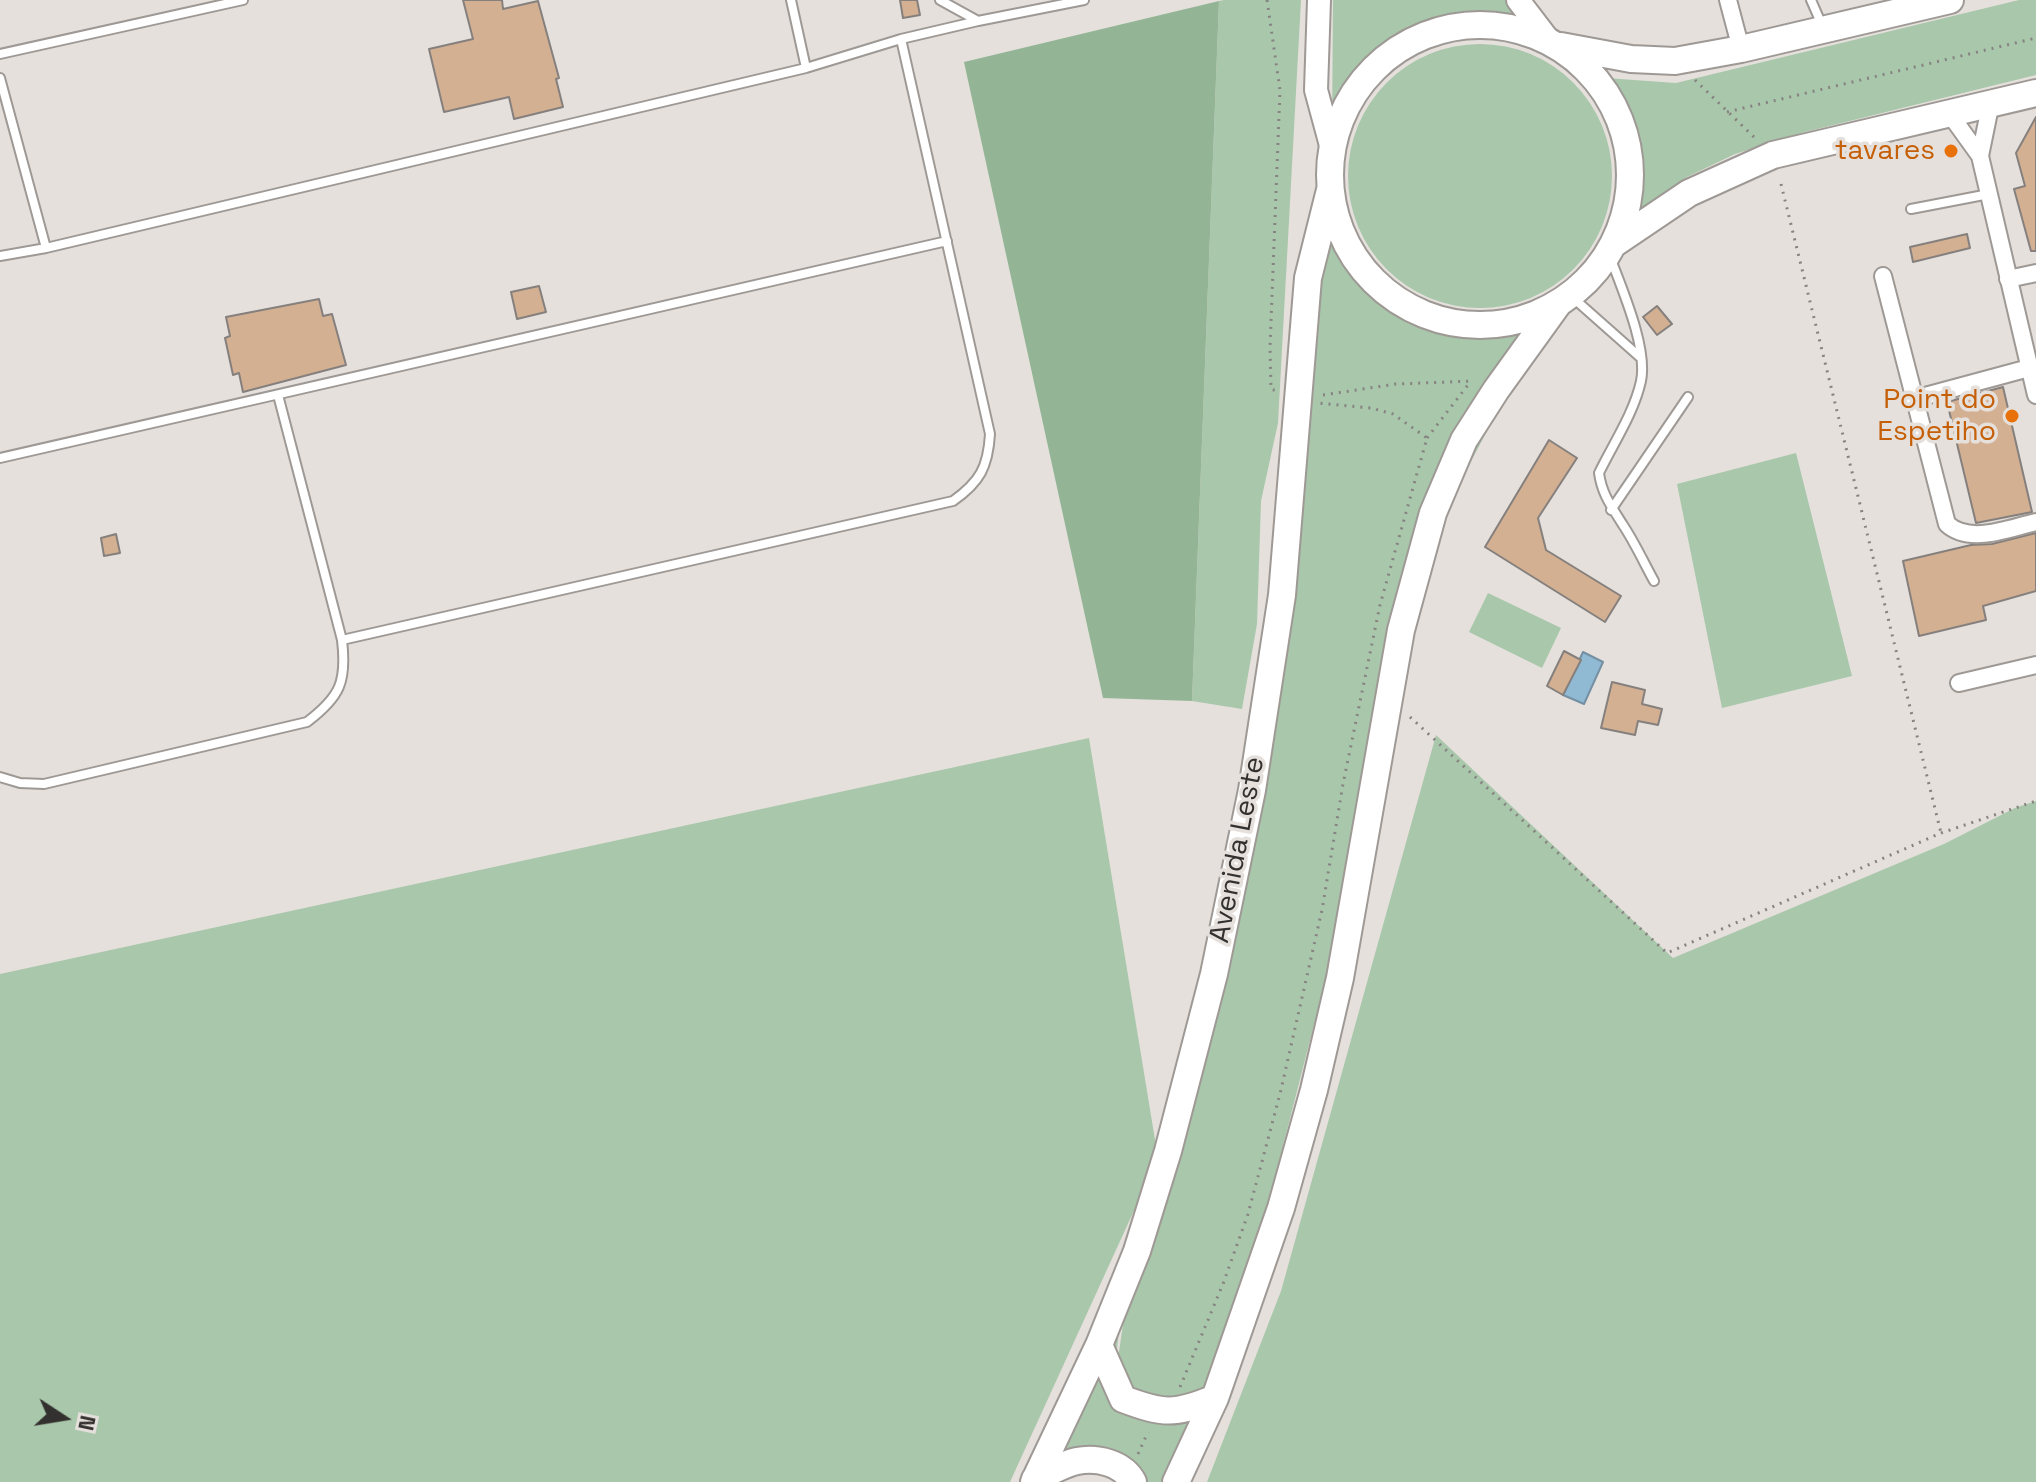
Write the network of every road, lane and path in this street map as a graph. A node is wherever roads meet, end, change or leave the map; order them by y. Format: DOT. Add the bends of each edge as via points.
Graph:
graph roads {
  1 [pos="243,0"];
  2 [pos="791,0"];
  3 [pos="940,0"];
  4 [pos="1084,0"];
  5 [pos="1267,0"];
  6 [pos="1319,0"];
  7 [pos="1518,0"];
  8 [pos="1728,0"];
  9 [pos="1811,0"];
  10 [pos="1950,0"];
  11 [pos="1922,4"];
  12 [pos="978,21"];
  13 [pos="1823,29"];
  14 [pos="2036,38"];
  15 [pos="901,39"];
  16 [pos="1554,42"];
  17 [pos="1741,49"];
  18 [pos="0,54"];
  19 [pos="1675,61"];
  20 [pos="806,68"];
  21 [pos="0,78"];
  22 [pos="2036,93"];
  23 [pos="1991,102"];
  24 [pos="1727,112"];
  25 [pos="1949,113"];
  26 [pos="1332,149"];
  27 [pos="1773,155"];
  28 [pos="1980,156"];
  29 [pos="1781,184"];
  30 [pos="1330,190"];
  31 [pos="1989,194"];
  32 [pos="1911,209"];
  33 [pos="947,241"];
  34 [pos="46,248"];
  35 [pos="1612,249"];
  36 [pos="0,256"];
  37 [pos="2036,273"];
  38 [pos="1883,276"];
  39 [pos="2008,279"];
  40 [pos="1564,300"];
  41 [pos="1641,358"];
  42 [pos="2029,368"];
  43 [pos="1472,381"];
  44 [pos="1483,383"];
  45 [pos="1281,393"];
  46 [pos="278,395"];
  47 [pos="1319,395"];
  48 [pos="2036,395"];
  49 [pos="1688,397"];
  50 [pos="1914,399"];
  51 [pos="1317,403"];
  52 [pos="1427,438"];
  53 [pos="0,458"];
  54 [pos="1611,510"];
  55 [pos="2036,522"];
  56 [pos="1654,581"];
  57 [pos="342,640"];
  58 [pos="2036,665"];
  59 [pos="1959,683"];
  60 [pos="1389,697"];
  61 [pos="0,777"];
  62 [pos="2036,801"];
  63 [pos="1941,833"];
  64 [pos="1099,1345"];
  65 [pos="1215,1398"];
  66 [pos="1156,1412"];
  67 [pos="1131,1478"];
  68 [pos="1034,1481"];
  69 [pos="1176,1482"];
  1 -- 18 [label="lane"];
  2 -- 20 [label="lane"];
  3 -- 12 [label="lane"];
  4 -- 12 [label="lane"];
  5 -- 45 [label="path" via="1280,90 1271,389"];
  6 -- 26 [label="main road" via="1316,90"];
  7 -- 16 [label="main road"];
  8 -- 17 [label="street"];
  9 -- 13 [label="lane"];
  10 -- 11 [label="main road"];
  11 -- 13 [label="main road"];
  12 -- 15 [label="lane"];
  13 -- 17 [label="main road"];
  14 -- 24 [label="path"];
  15 -- 20 [label="lane"];
  15 -- 33 [label="lane"];
  16 -- 19 [label="main road" via="1631,59"];
  16 -- 26 [label="main road" via="1503,24 1456,25 1412,39 1374,67 1346,105"];
  16 -- 35 [label="main road" via="1594,75 1618,112 1630,156 1629,200"];
  17 -- 19 [label="main road"];
  19 -- 24 [label="path"];
  20 -- 34 [label="lane"];
  21 -- 34 [label="lane"];
  22 -- 23 [label="main road"];
  23 -- 25 [label="main road"];
  23 -- 28 [label="street"];
  24 -- 27 [label="path"];
  25 -- 27 [label="main road"];
  25 -- 28 [label="street"];
  26 -- 30 [label="main road"];
  27 -- 35 [label="main road" via="1689,193"];
  28 -- 31 [label="street"];
  29 -- 63 [label="path"];
  30 -- 40 [label="main road" via="1340,232 1362,270 1394,299 1432,319 1475,326 1518,321"];
  30 -- 64 [label="main road, Avenida Leste" via="1308,278 1282,595 1252,790 1214,974 1168,1151 1137,1251"];
  31 -- 32 [label="lane"];
  31 -- 39 [label="street"];
  33 -- 46 [label="lane"];
  33 -- 57 [label="lane" via="990,434 981,473 953,501"];
  34 -- 36 [label="lane"];
  35 -- 40 [label="main road" via="1592,277"];
  35 -- 41 [label="lane"];
  37 -- 39 [label="street"];
  38 -- 50 [label="street"];
  39 -- 42 [label="street"];
  40 -- 41 [label="lane"];
  40 -- 60 [label="main road" via="1472,428 1447,478 1401,630"];
  41 -- 54 [label="lane" via="1638,390 1599,473"];
  42 -- 48 [label="street"];
  42 -- 50 [label="street"];
  43 -- 44 [label="path"];
  43 -- 47 [label="path"];
  43 -- 52 [label="path"];
  46 -- 53 [label="lane"];
  46 -- 57 [label="lane"];
  49 -- 54 [label="lane"];
  50 -- 55 [label="street" via="1947,524 1955,532 1979,534"];
  51 -- 52 [label="path" via="1393,414"];
  52 -- 66 [label="path" via="1380,605 1322,910 1248,1214 1179,1390"];
  54 -- 56 [label="lane"];
  57 -- 61 [label="lane" via="346,668 338,690 307,722 44,784"];
  58 -- 59 [label="street"];
  60 -- 63 [label="path" via="1667,953"];
  60 -- 65 [label="main road" via="1340,978 1314,1090 1281,1208"];
  62 -- 63 [label="path"];
  64 -- 66 [label="main road" via="1123,1399"];
  64 -- 68 [label="main road, Avenida Leste"];
  65 -- 66 [label="main road" via="1188,1410"];
  65 -- 69 [label="main road"];
  66 -- 67 [label="path"];
  67 -- 68 [label="main road" via="1103,1461 1076,1461"];
}
